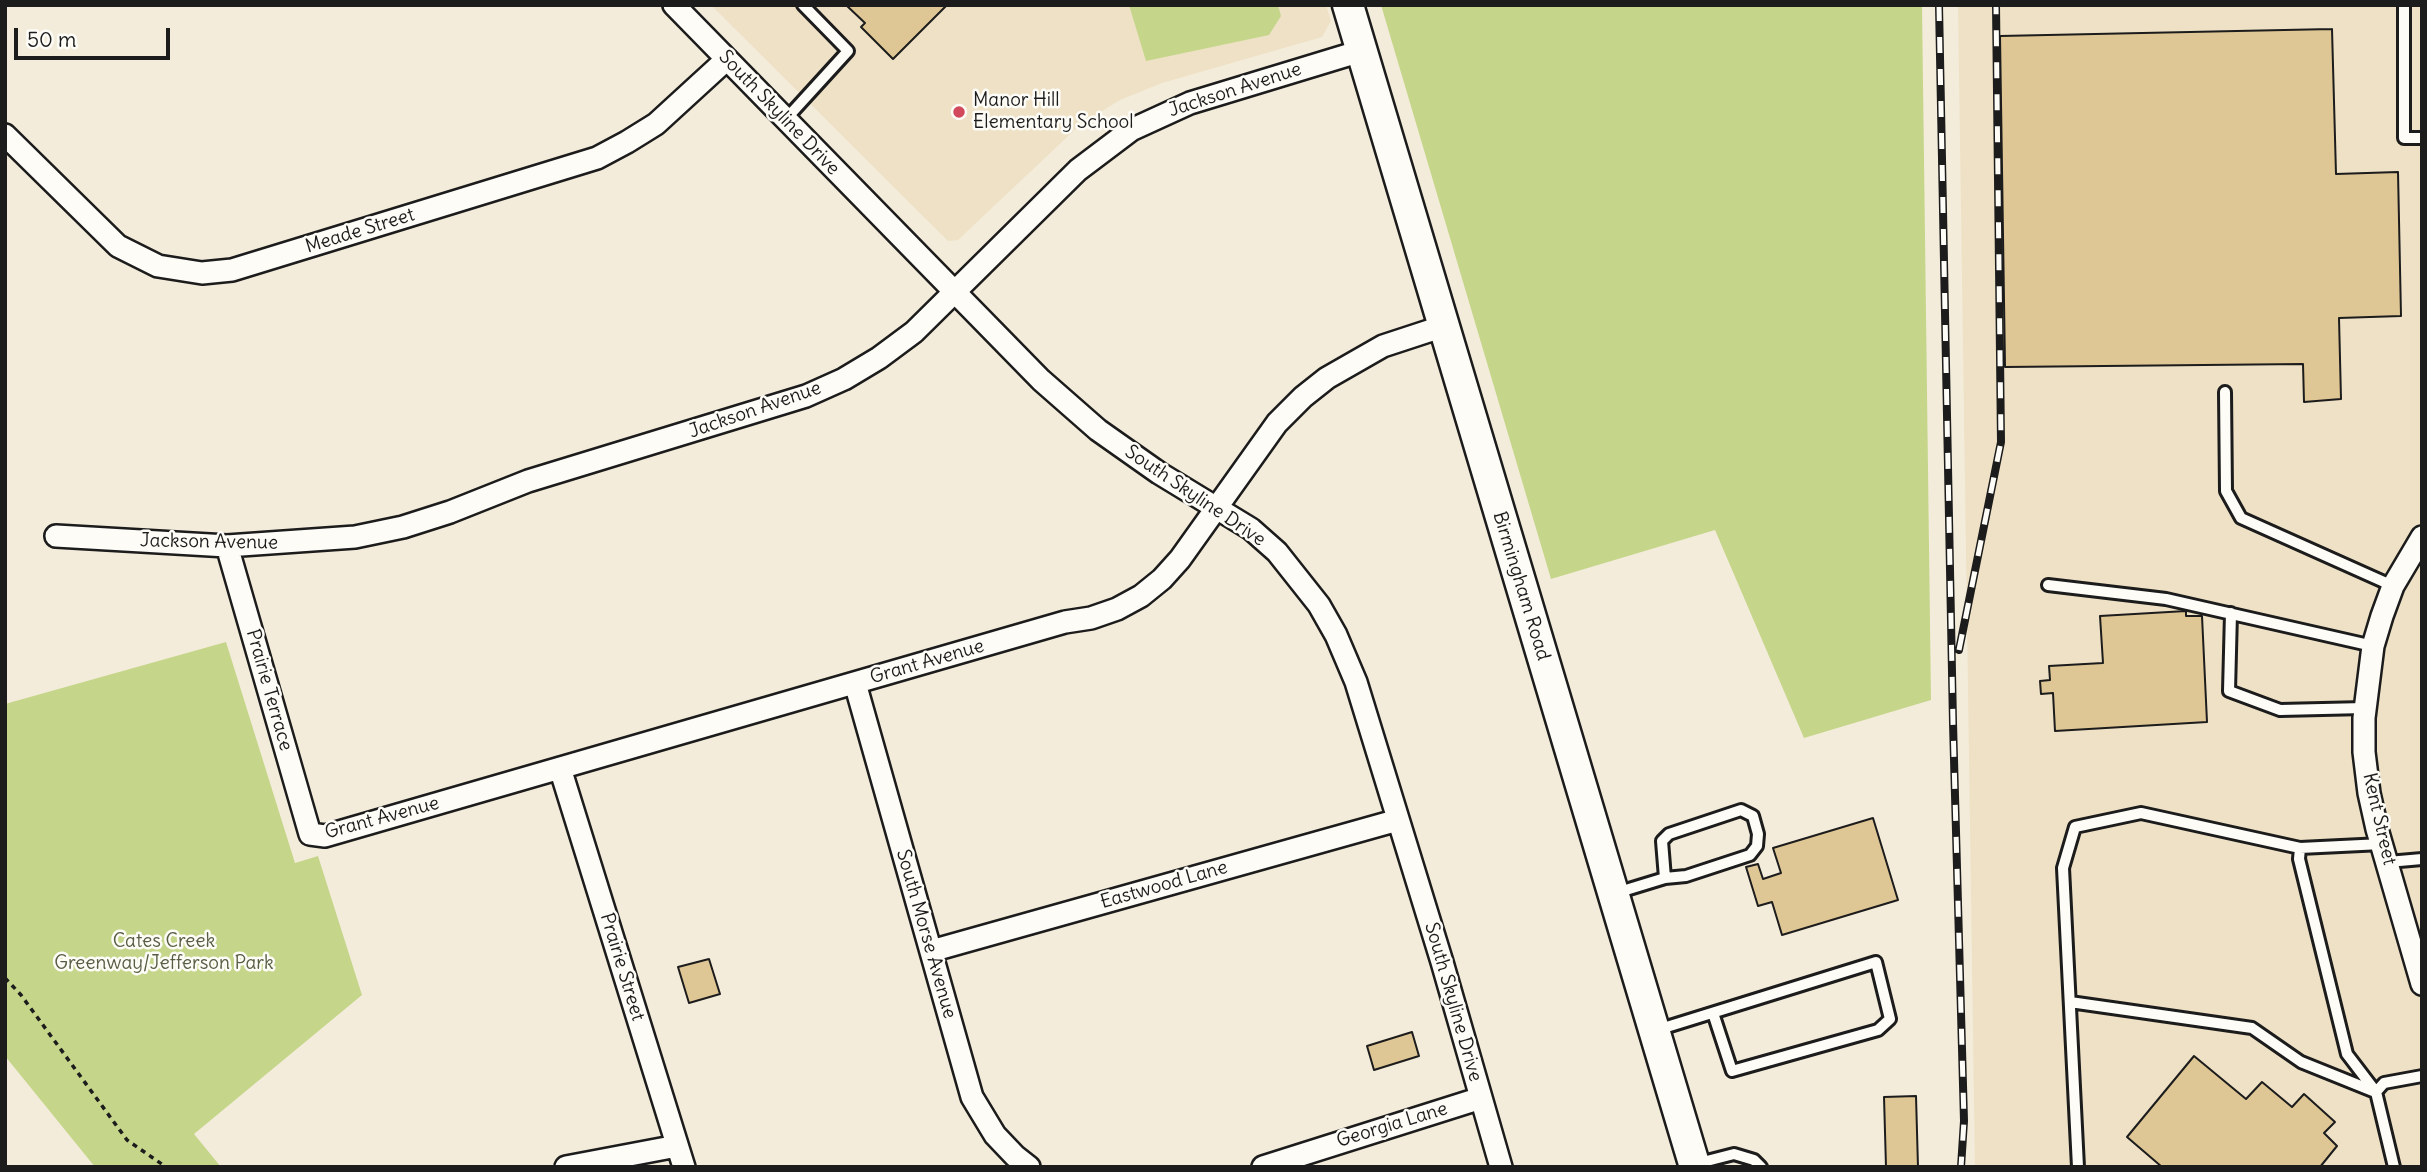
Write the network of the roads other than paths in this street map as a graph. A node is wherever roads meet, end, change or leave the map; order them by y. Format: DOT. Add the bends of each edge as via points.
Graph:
graph roads {
  1 [pos="674,5"];
  2 [pos="803,5"];
  3 [pos="1348,5"];
  4 [pos="2404,5"];
  5 [pos="1362,51"];
  6 [pos="726,59"];
  7 [pos="786,119"];
  8 [pos="5,135"];
  9 [pos="2422,138"];
  10 [pos="955,292"];
  11 [pos="1444,326"];
  12 [pos="2225,392"];
  13 [pos="1216,508"];
  14 [pos="56,536"];
  15 [pos="2422,537"];
  16 [pos="227,546"];
  17 [pos="2048,585"];
  18 [pos="2393,586"];
  19 [pos="2231,612"];
  20 [pos="2373,646"];
  21 [pos="855,683"];
  22 [pos="2365,708"];
  23 [pos="560,768"];
  24 [pos="1398,820"];
  25 [pos="310,834"];
  26 [pos="2300,848"];
  27 [pos="2385,853"];
  28 [pos="2422,859"];
  29 [pos="1665,878"];
  30 [pos="1614,894"];
  31 [pos="931,951"];
  32 [pos="2422,984"];
  33 [pos="2070,1002"];
  34 [pos="1713,1013"];
  35 [pos="1654,1031"];
  36 [pos="2422,1076"];
  37 [pos="2376,1092"];
  38 [pos="1481,1098"];
  39 [pos="677,1146"];
  40 [pos="2392,1162"];
  41 [pos="1695,1166"];
  42 [pos="566,1167"];
  43 [pos="684,1167"];
  44 [pos="1029,1167"];
  45 [pos="1263,1167"];
  46 [pos="1501,1167"];
  47 [pos="1761,1167"];
  48 [pos="2078,1167"];
  49 [pos="2383,1167"];
  1 -- 6 [label="street, South Skyline Drive"];
  2 -- 7 [label="lane" via="848,51"];
  3 -- 5 [label="street, Birmingham Road"];
  4 -- 9 [label="lane" via="2404,138"];
  5 -- 10 [label="street, Jackson Avenue" via="1190,103 1131,130 1078,170"];
  5 -- 11 [label="street, Birmingham Road"];
  6 -- 7 [label="street, South Skyline Drive"];
  6 -- 8 [label="street, Meade Street" via="656,124 597,158 232,270 202,273 158,266 118,246"];
  7 -- 10 [label="street, South Skyline Drive"];
  10 -- 13 [label="street, South Skyline Drive" via="1041,380 1098,430"];
  10 -- 16 [label="street, Jackson Avenue" via="879,358 806,396 528,481 403,527 322,541"];
  11 -- 13 [label="street, Grant Avenue" via="1383,346 1327,377 1277,423"];
  11 -- 30 [label="street, Birmingham Road"];
  12 -- 18 [label="lane" via="2226,491 2241,518"];
  13 -- 21 [label="street, Grant Avenue" via="1162,579 1117,609"];
  13 -- 24 [label="street, South Skyline Drive" via="1251,529 1276,552 1331,625 1356,682"];
  14 -- 16 [label="street, Jackson Avenue"];
  15 -- 18 [label="street, Kent Street"];
  16 -- 25 [label="street, Prairie Terrace"];
  17 -- 19 [label="lane"];
  18 -- 20 [label="street, Kent Street"];
  19 -- 20 [label="lane"];
  19 -- 22 [label="lane" via="2228,691 2280,710"];
  20 -- 22 [label="street, Kent Street"];
  21 -- 23 [label="street, Grant Avenue"];
  21 -- 31 [label="street, South Morse Avenue"];
  22 -- 27 [label="street, Kent Street" via="2369,793"];
  23 -- 25 [label="street, Grant Avenue" via="325,836"];
  23 -- 39 [label="street, Prairie Street"];
  24 -- 31 [label="street, Eastwood Lane"];
  24 -- 38 [label="street, South Skyline Drive"];
  26 -- 27 [label="lane"];
  26 -- 33 [label="lane" via="2141,813 2075,827 2063,868"];
  26 -- 37 [label="lane" via="2347,1054"];
  27 -- 28 [label="lane"];
  27 -- 32 [label="street, Kent Street"];
  29 -- 29 [label="lane" via="1686,876 1750,855 1758,834 1753,816 1741,810 1669,834 1662,841"];
  29 -- 30 [label="lane"];
  30 -- 35 [label="street, Birmingham Road"];
  31 -- 44 [label="street, South Morse Avenue" via="972,1097 995,1135"];
  33 -- 37 [label="lane" via="2252,1028 2301,1062"];
  33 -- 48 [label="lane"];
  34 -- 34 [label="lane" via="1876,962 1890,1019 1878,1030 1732,1071"];
  34 -- 35 [label="lane"];
  35 -- 41 [label="street, Birmingham Road"];
  36 -- 37 [label="lane" via="2384,1083"];
  37 -- 40 [label="lane"];
  38 -- 45 [label="street, Georgia Lane"];
  38 -- 46 [label="street, South Skyline Drive"];
  39 -- 42 [label="street"];
  39 -- 43 [label="street, Prairie Street"];
  40 -- 49 [label="lane"];
  41 -- 47 [label="lane" via="1734,1154"];
}
